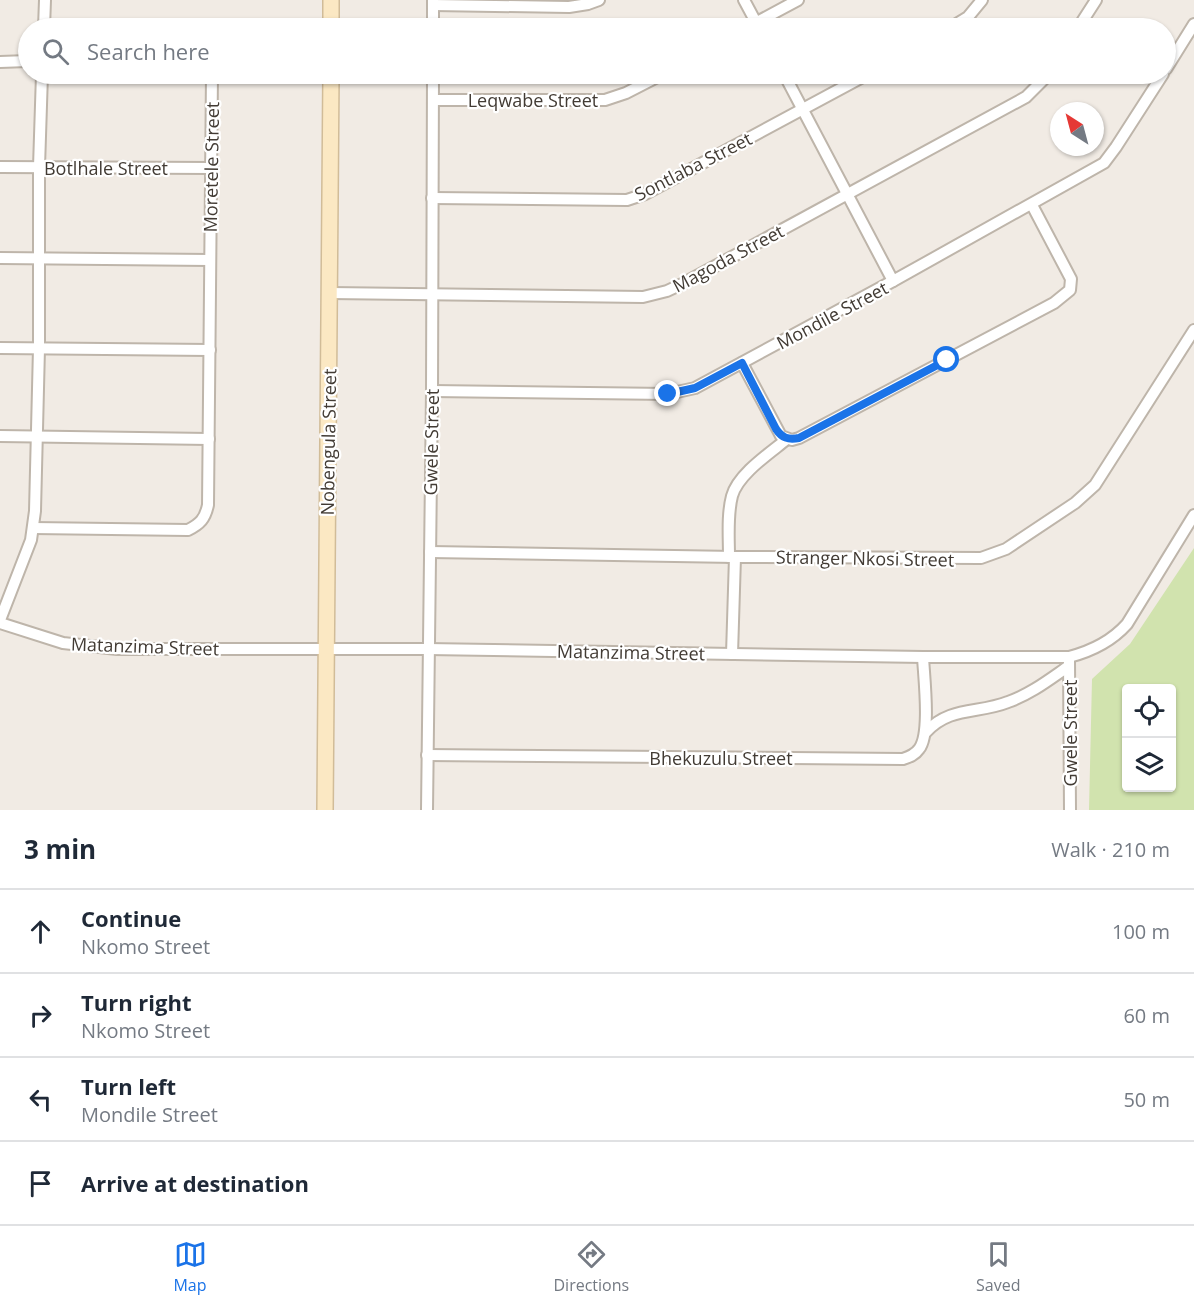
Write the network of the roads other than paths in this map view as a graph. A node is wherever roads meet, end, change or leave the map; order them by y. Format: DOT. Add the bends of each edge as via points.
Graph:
graph roads {
  1 [pos="45,0"];
  2 [pos="331,0"];
  3 [pos="598,0"];
  4 [pos="744,0"];
  5 [pos="798,0"];
  6 [pos="982,0"];
  7 [pos="1096,0"];
  8 [pos="433,3"];
  9 [pos="44,18"];
  10 [pos="331,18"];
  11 [pos="751,18"];
  12 [pos="769,18"];
  13 [pos="966,18"];
  14 [pos="1084,18"];
  15 [pos="1194,24"];
  16 [pos="1176,53"];
  17 [pos="18,61"];
  18 [pos="0,62"];
  19 [pos="42,84"];
  20 [pos="212,84"];
  21 [pos="331,84"];
  22 [pos="433,84"];
  23 [pos="644,84"];
  24 [pos="790,84"];
  25 [pos="850,84"];
  26 [pos="1039,84"];
  27 [pos="1157,84"];
  28 [pos="433,100"];
  29 [pos="804,109"];
  30 [pos="0,167"];
  31 [pos="39,167"];
  32 [pos="212,168"];
  33 [pos="848,194"];
  34 [pos="432,198"];
  35 [pos="1032,205"];
  36 [pos="0,258"];
  37 [pos="39,258"];
  38 [pos="210,260"];
  39 [pos="893,281"];
  40 [pos="330,293"];
  41 [pos="432,295"];
  42 [pos="1194,330"];
  43 [pos="0,348"];
  44 [pos="39,348"];
  45 [pos="210,350"];
  46 [pos="742,363"];
  47 [pos="432,391"];
  48 [pos="0,436"];
  49 [pos="37,436"];
  50 [pos="209,439"];
  51 [pos="787,439"];
  52 [pos="1194,515"];
  53 [pos="33,528"];
  54 [pos="430,552"];
  55 [pos="732,557"];
  56 [pos="0,622"];
  57 [pos="326,648"];
  58 [pos="427,649"];
  59 [pos="732,654"];
  60 [pos="924,657"];
  61 [pos="1069,661"];
  62 [pos="926,732"];
  63 [pos="427,755"];
  64 [pos="325,810"];
  65 [pos="427,810"];
  66 [pos="1070,810"];
  1 -- 9 [label="street"];
  2 -- 10 [label="street"];
  3 -- 8 [label="street" via="569,7"];
  4 -- 11 [label="street"];
  5 -- 12 [label="street"];
  6 -- 13 [label="street"];
  7 -- 14 [label="street"];
  15 -- 16 [label="street"];
  17 -- 18 [label="street"];
  19 -- 31 [label="street"];
  20 -- 32 [label="street, Moretele Street"];
  21 -- 40 [label="street, Nobengula Street"];
  22 -- 28 [label="street, Gwele Street"];
  23 -- 28 [label="street, Leqwabe Street" via="605,100"];
  24 -- 29 [label="street"];
  25 -- 29 [label="street, Sontlaba Street"];
  26 -- 33 [label="street, Magoda Street" via="1026,97"];
  27 -- 35 [label="street, Mondile Street" via="1104,163"];
  28 -- 34 [label="street, Gwele Street"];
  29 -- 33 [label="street"];
  29 -- 34 [label="street, Sontlaba Street" via="627,200"];
  30 -- 31 [label="street, Botlhale Street"];
  31 -- 32 [label="street, Botlhale Street"];
  31 -- 37 [label="street"];
  32 -- 38 [label="street, Moretele Street"];
  33 -- 39 [label="street"];
  33 -- 41 [label="street, Magoda Street" via="655,295"];
  34 -- 41 [label="street, Gwele Street"];
  35 -- 39 [label="street, Mondile Street"];
  35 -- 51 [label="street" via="1071,279 1065,295 799,438"];
  36 -- 37 [label="street"];
  37 -- 38 [label="street"];
  37 -- 44 [label="street"];
  38 -- 45 [label="street, Moretele Street"];
  39 -- 46 [label="street, Mondile Street"];
  40 -- 41 [label="street, Magoda Street"];
  40 -- 57 [label="street, Nobengula Street"];
  41 -- 47 [label="street, Gwele Street"];
  42 -- 55 [label="street, Stranger Nkosi Street" via="1095,485 1006,549 966,559"];
  43 -- 44 [label="street"];
  44 -- 45 [label="street"];
  44 -- 49 [label="street"];
  45 -- 50 [label="street, Moretele Street"];
  46 -- 47 [label="street, Mondile Street" via="695,388 668,394"];
  46 -- 51 [label="street" via="776,429"];
  47 -- 54 [label="street, Gwele Street"];
  48 -- 49 [label="street"];
  49 -- 50 [label="street"];
  49 -- 53 [label="street"];
  50 -- 53 [label="street, Moretele Street" via="208,505 198,525 188,530"];
  51 -- 55 [label="street" via="748,472 732,494"];
  52 -- 61 [label="street, Matanzima Street" via="1127,624 1118,634"];
  53 -- 56 [label="street"];
  54 -- 55 [label="street, Stranger Nkosi Street"];
  54 -- 58 [label="street, Gwele Street"];
  55 -- 59 [label="street"];
  56 -- 57 [label="street, Matanzima Street" via="63,644 87,647"];
  57 -- 58 [label="street, Matanzima Street"];
  57 -- 64 [label="street, Nobengula Street"];
  58 -- 59 [label="street, Matanzima Street"];
  58 -- 63 [label="street, Gwele Street"];
  59 -- 60 [label="street, Matanzima Street"];
  60 -- 61 [label="street, Matanzima Street"];
  60 -- 62 [label="street"];
  61 -- 62 [label="street" via="1020,698 942,718"];
  61 -- 66 [label="street, Gwele Street"];
  62 -- 63 [label="street, Bhekuzulu Street" via="919,749 903,759"];
  63 -- 65 [label="street, Gwele Street"];
}
